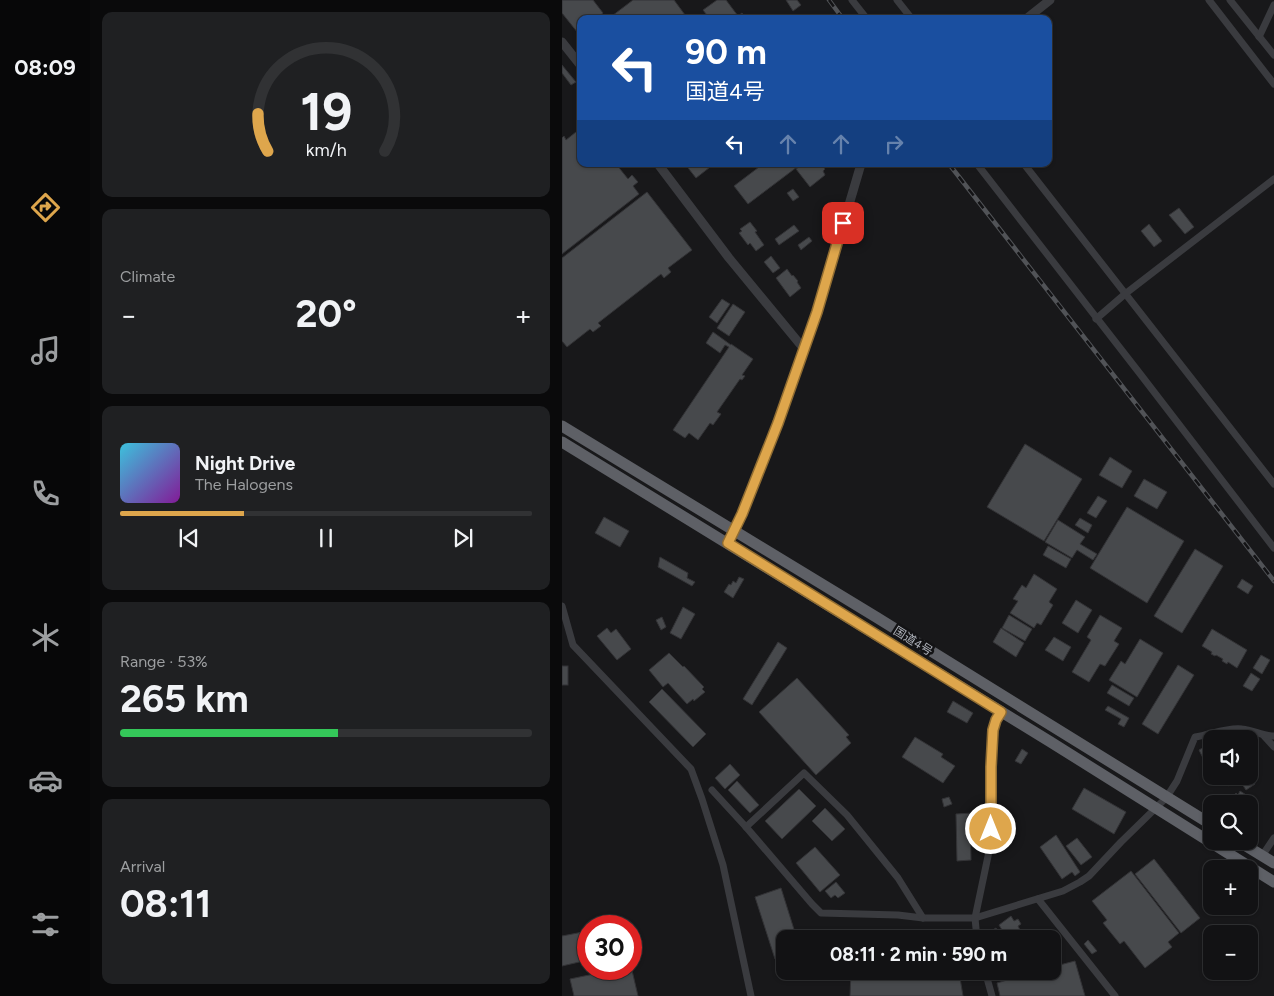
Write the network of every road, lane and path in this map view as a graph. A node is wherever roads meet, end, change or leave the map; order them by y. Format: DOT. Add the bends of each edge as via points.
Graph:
graph roads {
  1 [pos="852,0"];
  2 [pos="897,0"];
  3 [pos="1050,0"];
  4 [pos="1209,0"];
  5 [pos="1230,0"];
  6 [pos="1274,5"];
  7 [pos="864,15"];
  8 [pos="909,15"];
  9 [pos="1031,15"];
  10 [pos="1259,37"];
  11 [pos="562,42"];
  12 [pos="1274,55"];
  13 [pos="577,61"];
  14 [pos="1274,84"];
  15 [pos="660,167"];
  16 [pos="860,167"];
  17 [pos="978,167"];
  18 [pos="1026,167"];
  19 [pos="1274,179"];
  20 [pos="1125,294"];
  21 [pos="1096,318"];
  22 [pos="804,349"];
  23 [pos="562,426"];
  24 [pos="562,442"];
  25 [pos="1274,484"];
  26 [pos="735,530"];
  27 [pos="728,543"];
  28 [pos="1274,548"];
  29 [pos="562,606"];
  30 [pos="1001,712"];
  31 [pos="1264,736"];
  32 [pos="1274,736"];
  33 [pos="1274,747"];
  34 [pos="712,790"];
  35 [pos="1166,798"];
  36 [pos="1157,809"];
  37 [pos="1203,820"];
  38 [pos="746,827"];
  39 [pos="1274,838"];
  40 [pos="1252,850"];
  41 [pos="1262,856"];
  42 [pos="1274,863"];
  43 [pos="1274,882"];
  44 [pos="1038,899"];
  45 [pos="923,918"];
  46 [pos="975,918"];
  47 [pos="976,930"];
  48 [pos="987,980"];
  49 [pos="751,996"];
  50 [pos="992,996"];
  51 [pos="1115,996"];
  1 -- 7 [label="street"];
  2 -- 8 [label="street"];
  3 -- 9 [label="street"];
  4 -- 14 [label="street"];
  5 -- 10 [label="street"];
  6 -- 10 [label="street"];
  10 -- 12 [label="street"];
  11 -- 13 [label="street"];
  15 -- 22 [label="street"];
  16 -- 22 [label="street"];
  17 -- 21 [label="street"];
  18 -- 20 [label="street"];
  19 -- 20 [label="street"];
  20 -- 21 [label="street"];
  20 -- 25 [label="street"];
  21 -- 28 [label="street"];
  22 -- 26 [label="street"];
  23 -- 26 [label="highway, 国道4号"];
  24 -- 27 [label="highway, 国道4号"];
  26 -- 27 [label="street"];
  26 -- 35 [label="highway, 国道4号"];
  27 -- 30 [label="highway, 国道4号"];
  29 -- 49 [label="street" via="573,645 691,769 723,865"];
  30 -- 36 [label="highway, 国道4号"];
  30 -- 46 [label="street" via="993,730 991,842"];
  31 -- 32 [label="street"];
  31 -- 33 [label="street"];
  31 -- 35 [label="street" via="1250,730 1235,729 1195,738"];
  34 -- 38 [label="street"];
  35 -- 36 [label="street"];
  35 -- 37 [label="highway, 国道4号"];
  36 -- 43 [label="highway, 国道4号"];
  36 -- 44 [label="street" via="1089,876 1063,891"];
  38 -- 45 [label="street" via="821,913 898,914"];
  38 -- 45 [label="street" via="804,772 847,816 898,878"];
  39 -- 41 [label="street"];
  40 -- 41 [label="highway"];
  41 -- 42 [label="highway"];
  44 -- 46 [label="street"];
  44 -- 51 [label="street"];
  45 -- 46 [label="street"];
  46 -- 47 [label="street"];
  48 -- 50 [label="street"];
}
